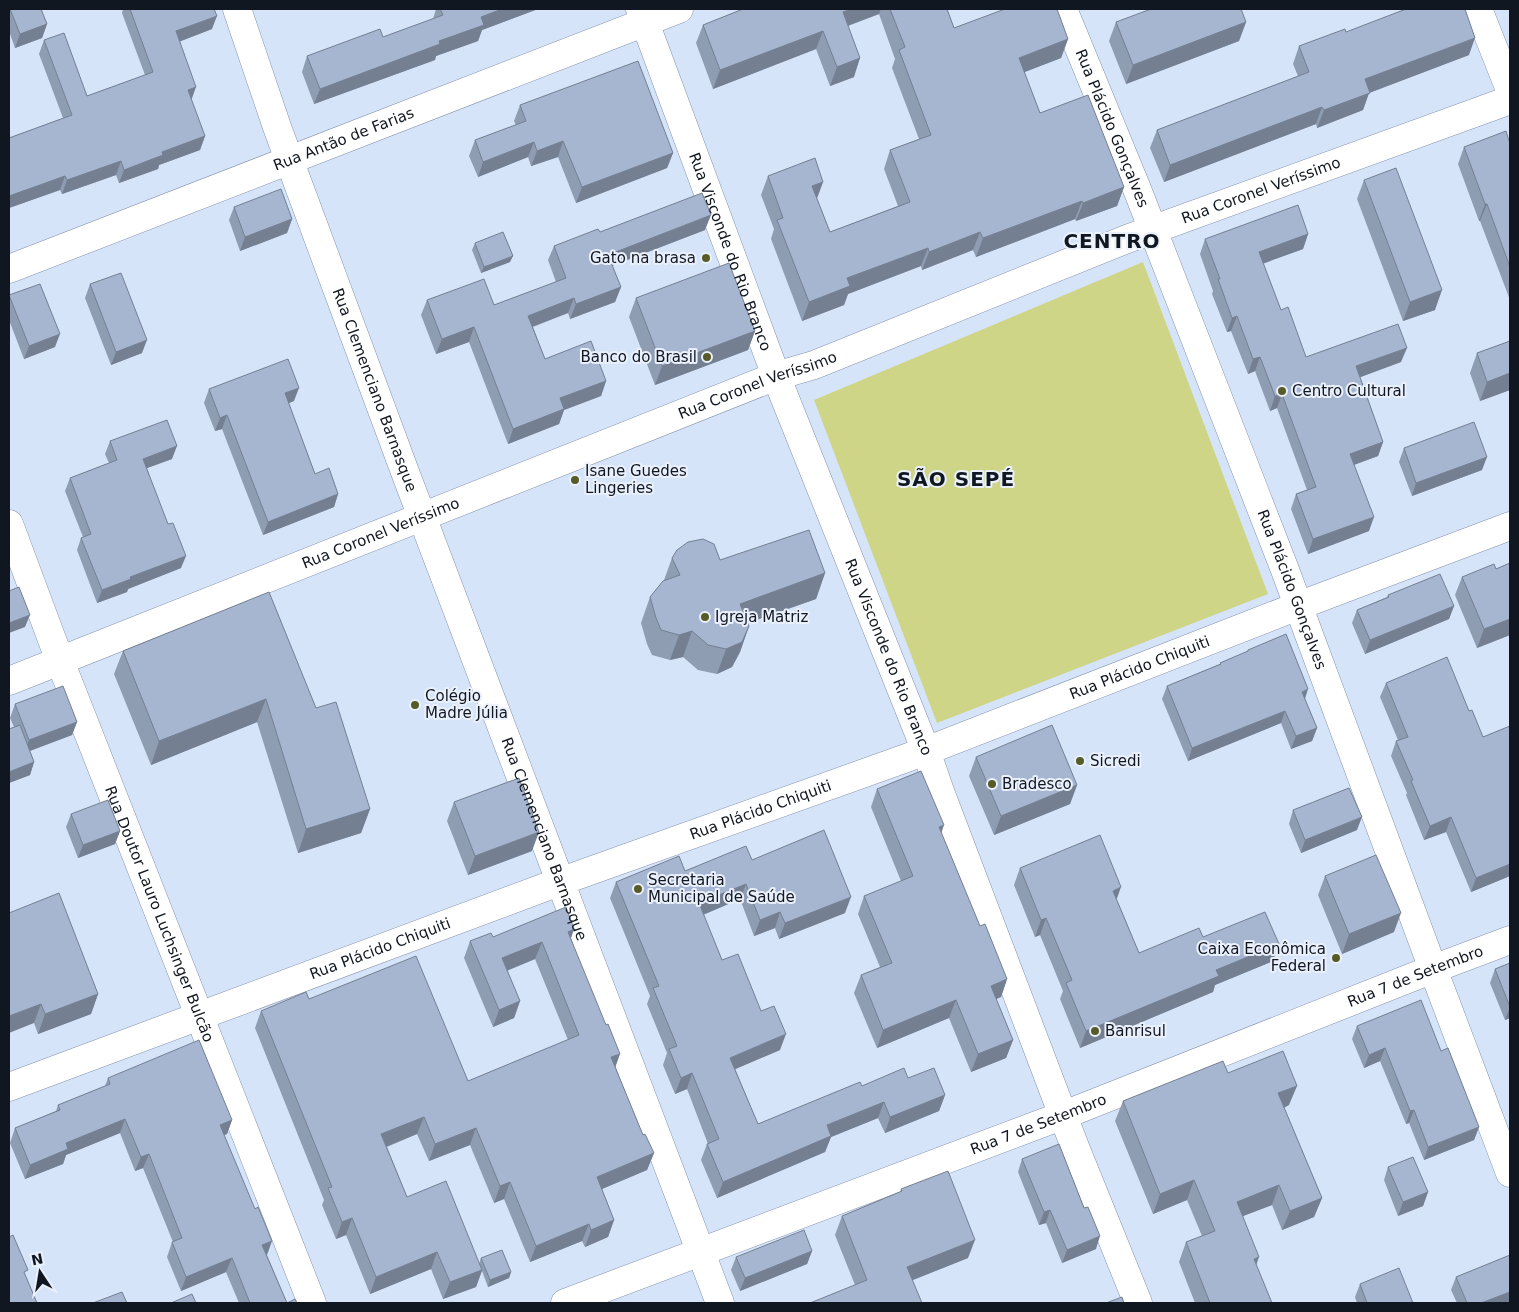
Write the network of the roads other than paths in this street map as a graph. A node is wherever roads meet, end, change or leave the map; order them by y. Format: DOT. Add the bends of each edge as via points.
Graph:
graph roads {
  1 [pos="237,9"];
  2 [pos="679,9"];
  3 [pos="1062,9"];
  4 [pos="1478,9"];
  5 [pos="643,15"];
  6 [pos="1510,90"];
  7 [pos="1510,100"];
  8 [pos="289,160"];
  9 [pos="1152,230"];
  10 [pos="9,268"];
  11 [pos="776,376"];
  12 [pos="422,516"];
  13 [pos="9,524"];
  14 [pos="1510,526"];
  15 [pos="1298,606"];
  16 [pos="60,661"];
  17 [pos="9,681"];
  18 [pos="926,751"];
  19 [pos="559,882"];
  20 [pos="1510,940"];
  21 [pos="1433,969"];
  22 [pos="200,1016"];
  23 [pos="9,1087"];
  24 [pos="1064,1115"];
  25 [pos="1510,1173"];
  26 [pos="700,1252"];
  27 [pos="312,1303"];
  28 [pos="564,1303"];
  29 [pos="720,1303"];
  30 [pos="1138,1303"];
  1 -- 8 [label="street, Rua Clemenciano Barnasque"];
  2 -- 5 [label="street, Rua Antão de Farias"];
  3 -- 9 [label="street, Rua Plácido Gonçalves"];
  4 -- 6 [label="street"];
  5 -- 8 [label="street, Rua Antão de Farias"];
  5 -- 11 [label="street, Rua Visconde do Rio Branco"];
  7 -- 9 [label="street, Rua Coronel Veríssimo"];
  8 -- 10 [label="street, Rua Antão de Farias"];
  8 -- 12 [label="street, Rua Clemenciano Barnasque"];
  9 -- 11 [label="street, Rua Coronel Veríssimo" via="814,365"];
  9 -- 15 [label="street, Rua Plácido Gonçalves"];
  11 -- 12 [label="street, Rua Coronel Veríssimo"];
  11 -- 18 [label="street, Rua Visconde do Rio Branco"];
  12 -- 16 [label="street, Rua Coronel Veríssimo"];
  12 -- 19 [label="street, Rua Clemenciano Barnasque"];
  13 -- 16 [label="street, Rua Doutor Lauro Luchsinger Bulcão"];
  14 -- 15 [label="street, Rua Plácido Chiquiti"];
  15 -- 18 [label="street, Rua Plácido Chiquiti"];
  15 -- 21 [label="street, Rua Plácido Gonçalves"];
  16 -- 17 [label="street, Rua Coronel Veríssimo"];
  16 -- 22 [label="street, Rua Doutor Lauro Luchsinger Bulcão"];
  18 -- 19 [label="street, Rua Plácido Chiquiti"];
  18 -- 24 [label="street, Rua Visconde do Rio Branco"];
  19 -- 22 [label="street, Rua Plácido Chiquiti"];
  19 -- 26 [label="street, Rua Clemenciano Barnasque"];
  20 -- 21 [label="street, Rua 7 de Setembro"];
  21 -- 24 [label="street, Rua 7 de Setembro"];
  21 -- 25 [label="street, Rua Plácido Gonçalves"];
  22 -- 23 [label="street, Rua Plácido Chiquiti"];
  22 -- 27 [label="street, Rua Doutor Lauro Luchsinger Bulcão"];
  24 -- 26 [label="street, Rua 7 de Setembro"];
  24 -- 30 [label="street, Rua Visconde do Rio Branco"];
  26 -- 28 [label="street, Rua 7 de Setembro"];
  26 -- 29 [label="street, Rua Clemenciano Barnasque"];
}
